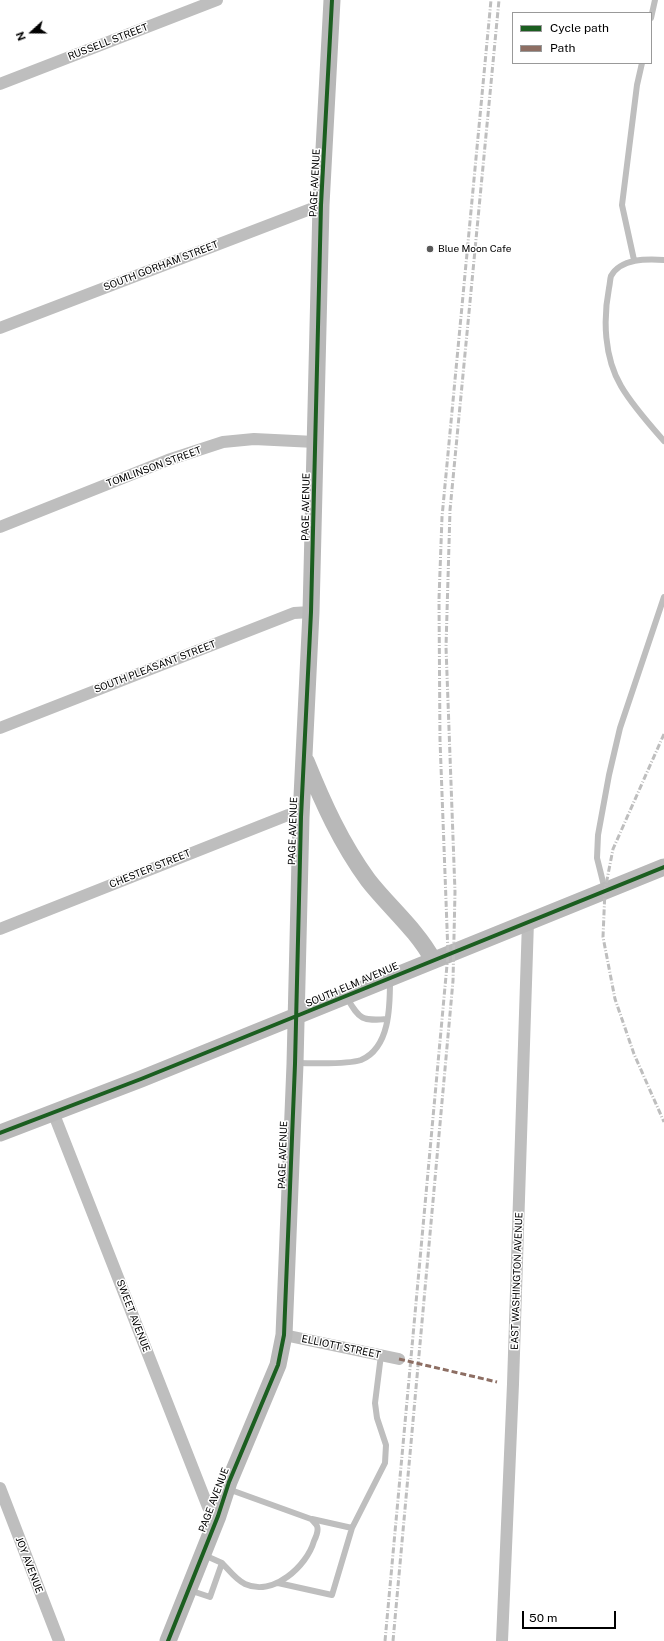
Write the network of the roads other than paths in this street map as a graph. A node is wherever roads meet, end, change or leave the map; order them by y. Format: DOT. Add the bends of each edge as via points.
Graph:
graph roads {
  1 [pos="217,0"];
  2 [pos="332,0"];
  3 [pos="655,0"];
  4 [pos="652,14"];
  5 [pos="642,64"];
  6 [pos="0,84"];
  7 [pos="321,205"];
  8 [pos="634,260"];
  9 [pos="664,260"];
  10 [pos="0,328"];
  11 [pos="664,441"];
  12 [pos="315,442"];
  13 [pos="0,527"];
  14 [pos="664,597"];
  15 [pos="311,612"];
  16 [pos="0,728"];
  17 [pos="304,755"];
  18 [pos="302,816"];
  19 [pos="664,867"];
  20 [pos="605,890"];
  21 [pos="528,921"];
  22 [pos="0,929"];
  23 [pos="433,960"];
  24 [pos="390,978"];
  25 [pos="346,996"];
  26 [pos="295,1018"];
  27 [pos="387,1019"];
  28 [pos="295,1064"];
  29 [pos="54,1112"];
  30 [pos="0,1133"];
  31 [pos="284,1335"];
  32 [pos="381,1355"];
  33 [pos="399,1359"];
  34 [pos="0,1488"];
  35 [pos="228,1489"];
  36 [pos="218,1516"];
  37 [pos="311,1519"];
  38 [pos="352,1528"];
  39 [pos="202,1554"];
  40 [pos="222,1563"];
  41 [pos="278,1582"];
  42 [pos="187,1590"];
  43 [pos="59,1641"];
  44 [pos="168,1641"];
  45 [pos="502,1641"];
  1 -- 6 [label="street, RUSSELL STREET"];
  2 -- 7 [label="street, PAGE AVENUE"];
  3 -- 4 [label="lane"];
  5 -- 8 [label="lane" via="622,205"];
  7 -- 10 [label="street, SOUTH GORHAM STREET"];
  7 -- 12 [label="street, PAGE AVENUE"];
  8 -- 9 [label="lane"];
  8 -- 11 [label="lane" via="611,276 606,328 609,355 620,385"];
  12 -- 13 [label="street, TOMLINSON STREET" via="254,439 223,442 168,460"];
  12 -- 15 [label="street, PAGE AVENUE"];
  14 -- 20 [label="lane" via="620,728 609,775 598,835 597,858"];
  15 -- 16 [label="street, SOUTH PLEASANT STREET" via="294,613"];
  15 -- 17 [label="street, PAGE AVENUE"];
  17 -- 18 [label="street, PAGE AVENUE"];
  17 -- 23 [label="street" via="324,805 350,853 389,906 426,946"];
  18 -- 22 [label="street, CHESTER STREET" via="288,815"];
  18 -- 26 [label="street, PAGE AVENUE"];
  19 -- 20 [label="street, SOUTH ELM AVENUE"];
  20 -- 21 [label="street, SOUTH ELM AVENUE"];
  21 -- 23 [label="street, SOUTH ELM AVENUE"];
  21 -- 45 [label="street, EAST WASHINGTON AVENUE" via="514,1376"];
  23 -- 24 [label="street, SOUTH ELM AVENUE"];
  24 -- 25 [label="street, SOUTH ELM AVENUE"];
  24 -- 27 [label="lane"];
  25 -- 26 [label="street, SOUTH ELM AVENUE"];
  25 -- 27 [label="lane" via="356,1014 369,1020"];
  26 -- 28 [label="street, PAGE AVENUE"];
  26 -- 29 [label="street, SOUTH ELM AVENUE"];
  27 -- 28 [label="lane" via="382,1038 375,1049 360,1060"];
  28 -- 31 [label="street, PAGE AVENUE"];
  29 -- 30 [label="street, SOUTH ELM AVENUE"];
  29 -- 36 [label="street, SWEET AVENUE" via="208,1507"];
  31 -- 32 [label="street, ELLIOTT STREET"];
  31 -- 35 [label="street, PAGE AVENUE" via="278,1365"];
  32 -- 33 [label="street, ELLIOTT STREET"];
  32 -- 38 [label="lane" via="375,1403 386,1445 385,1463"];
  34 -- 43 [label="street, JOY AVENUE"];
  35 -- 36 [label="street, PAGE AVENUE"];
  35 -- 37 [label="lane"];
  36 -- 39 [label="street, PAGE AVENUE"];
  37 -- 38 [label="lane"];
  37 -- 41 [label="lane" via="317,1525 318,1531 313,1546 303,1564 293,1574"];
  38 -- 41 [label="lane" via="332,1595"];
  39 -- 40 [label="lane"];
  39 -- 42 [label="street, PAGE AVENUE"];
  40 -- 41 [label="lane" via="244,1584 252,1587"];
  40 -- 42 [label="lane" via="210,1597"];
  42 -- 44 [label="street, PAGE AVENUE"];
}
